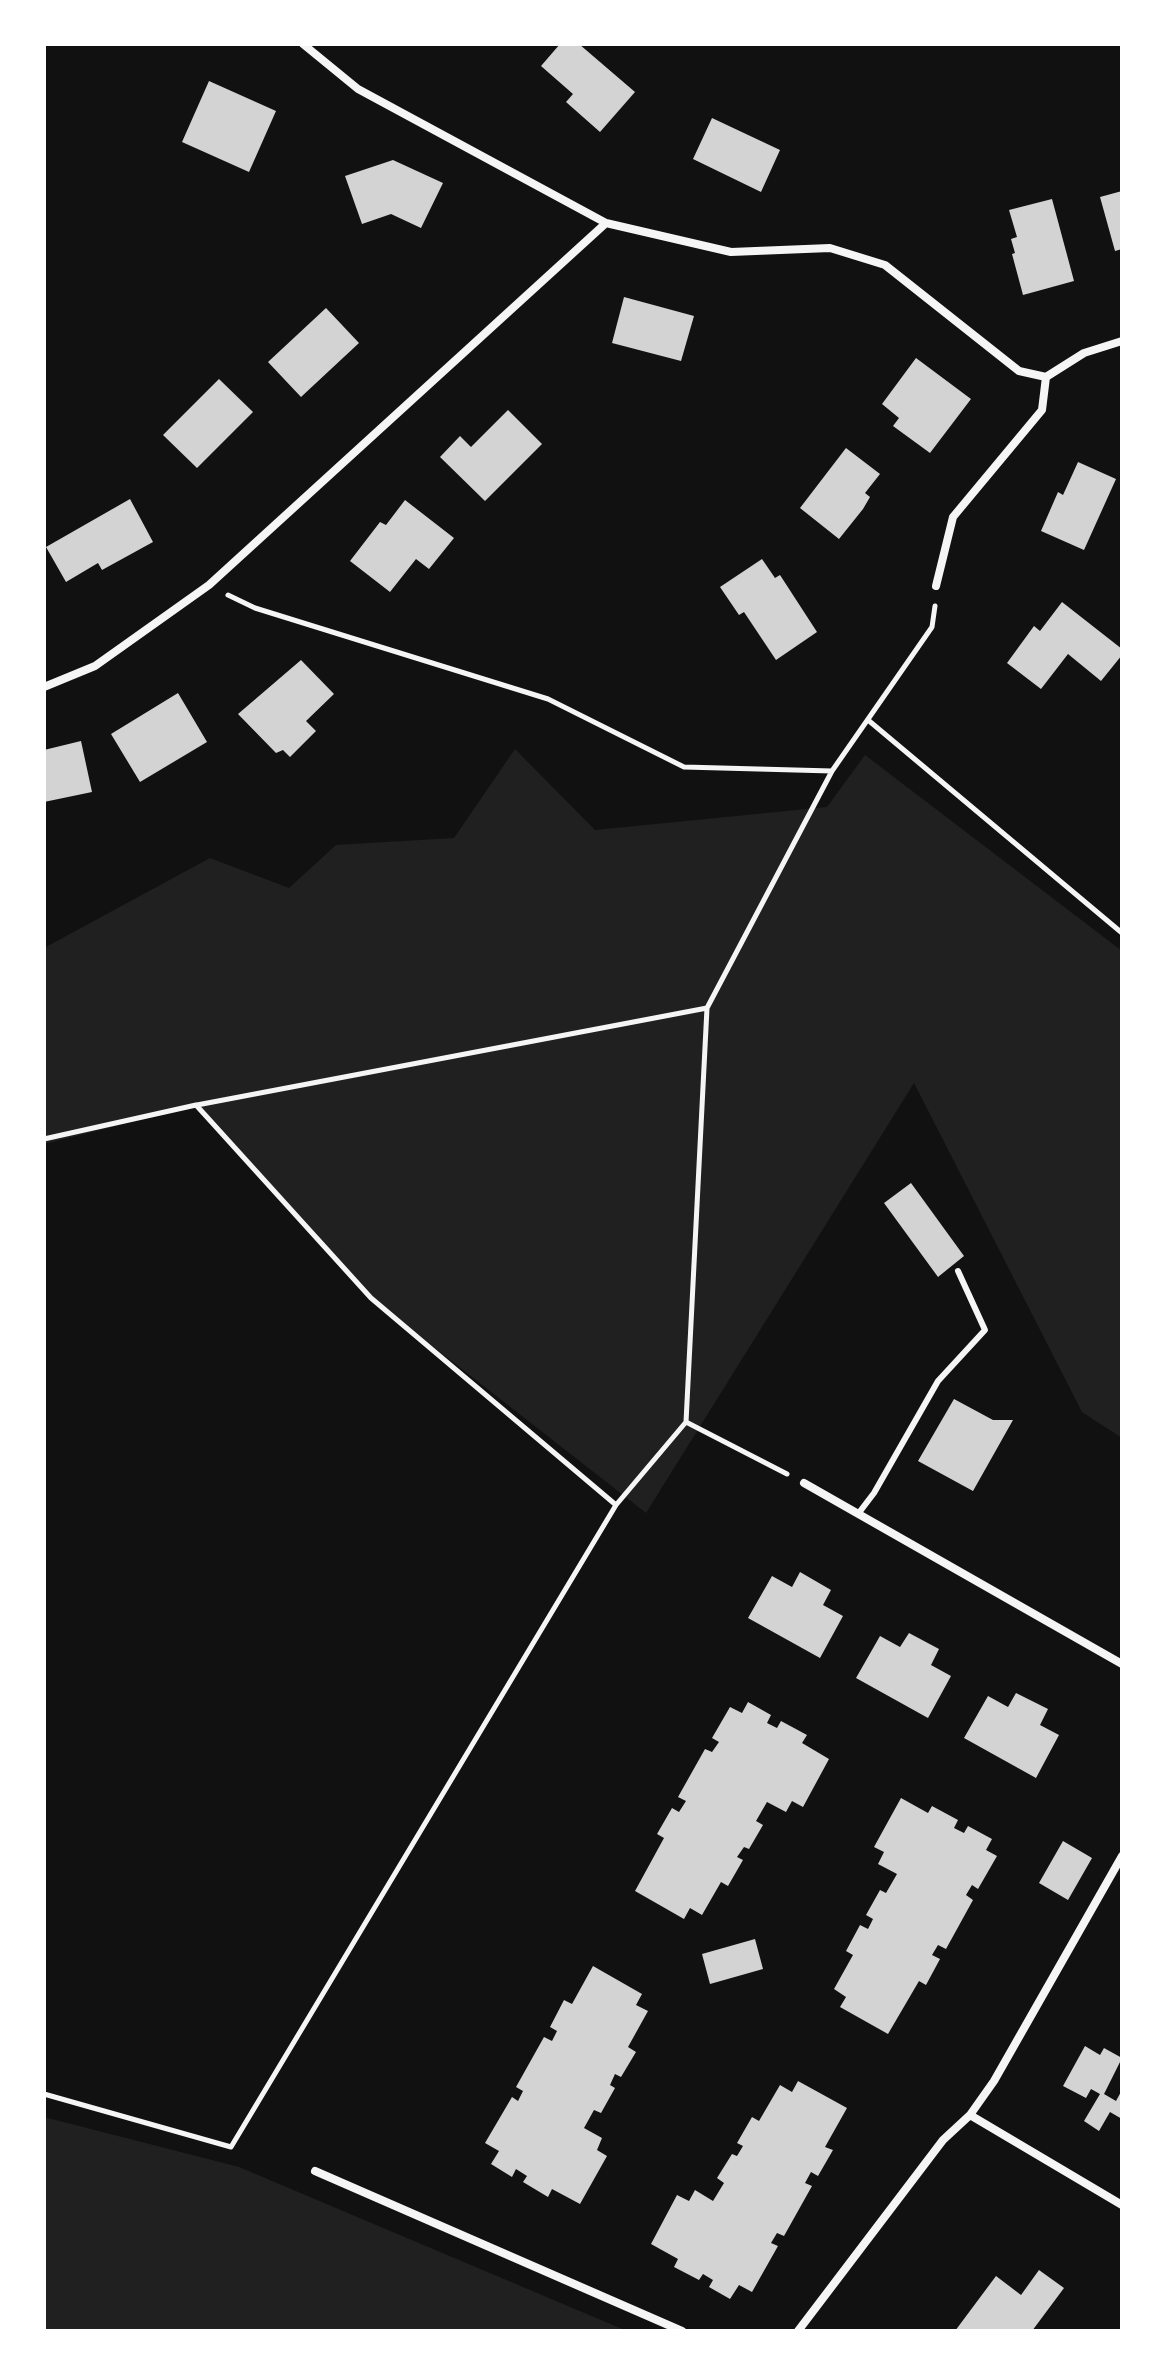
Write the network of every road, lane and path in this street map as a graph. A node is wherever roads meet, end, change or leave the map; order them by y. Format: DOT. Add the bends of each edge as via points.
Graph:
graph roads {
  1 [pos="303,44"];
  2 [pos="606,223"];
  3 [pos="1122,341"];
  4 [pos="1046,377"];
  5 [pos="209,585"];
  6 [pos="936,586"];
  7 [pos="44,687"];
  8 [pos="868,720"];
  9 [pos="832,771"];
  10 [pos="1122,933"];
  11 [pos="707,1008"];
  12 [pos="196,1105"];
  13 [pos="44,1139"];
  14 [pos="958,1271"];
  15 [pos="686,1422"];
  16 [pos="804,1483"];
  17 [pos="616,1505"];
  18 [pos="858,1514"];
  19 [pos="1122,1664"];
  20 [pos="1122,1856"];
  21 [pos="44,2094"];
  22 [pos="970,2115"];
  23 [pos="315,2171"];
  24 [pos="1122,2205"];
  25 [pos="682,2331"];
  26 [pos="798,2331"];
  1 -- 2 [label="street" via="358,89"];
  2 -- 4 [label="street" via="731,252 830,248 885,265 1019,371"];
  2 -- 5 [label="street"];
  3 -- 4 [label="street" via="1084,353"];
  4 -- 6 [label="street" via="1042,410 953,517"];
  5 -- 7 [label="street" via="95,666"];
  5 -- 9 [label="path" via="255,608 548,699 684,767"];
  6 -- 8 [label="path" via="932,627"];
  8 -- 9 [label="path"];
  8 -- 10 [label="path"];
  9 -- 11 [label="path"];
  11 -- 12 [label="path"];
  11 -- 15 [label="path"];
  12 -- 13 [label="path"];
  12 -- 17 [label="path" via="371,1298"];
  14 -- 18 [label="lane" via="985,1330 938,1381"];
  15 -- 16 [label="path"];
  15 -- 17 [label="path"];
  16 -- 18 [label="street"];
  17 -- 21 [label="path" via="231,2147"];
  18 -- 19 [label="street"];
  20 -- 22 [label="street"];
  22 -- 24 [label="street"];
  22 -- 26 [label="street" via="943,2140"];
  23 -- 25 [label="street"];
}
